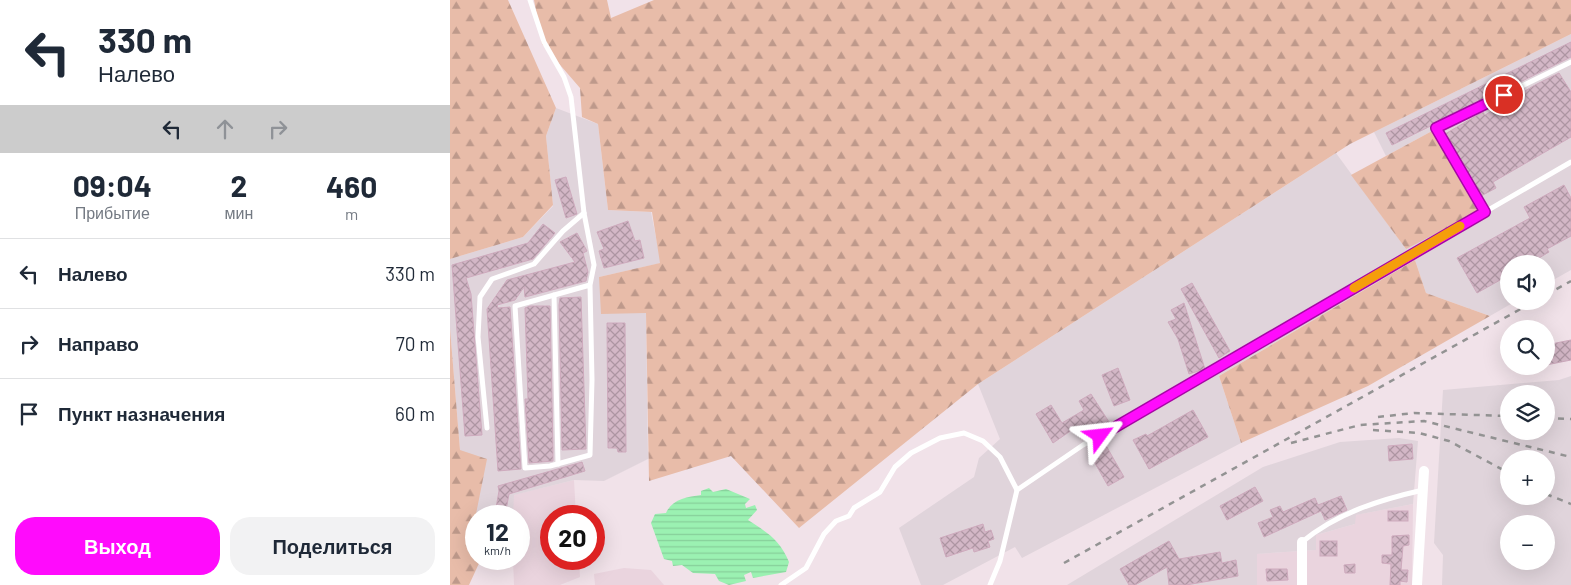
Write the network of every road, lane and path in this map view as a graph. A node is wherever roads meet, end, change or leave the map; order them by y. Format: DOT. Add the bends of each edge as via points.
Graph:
graph roads {
  1 [pos="530,0"];
  2 [pos="1571,62"];
  3 [pos="1571,162"];
  4 [pos="1485,212"];
  5 [pos="584,213"];
  6 [pos="590,285"];
  7 [pos="554,295"];
  8 [pos="487,428"];
  9 [pos="558,464"];
  10 [pos="1424,471"];
  11 [pos="1017,490"];
  12 [pos="1422,490"];
  13 [pos="1302,542"];
  14 [pos="781,585"];
  15 [pos="990,585"];
  16 [pos="1302,585"];
  17 [pos="1417,585"];
  1 -- 5 [label="lane" via="544,42 564,77 571,97"];
  2 -- 4 [label="lane" via="1436,128"];
  3 -- 4 [label="lane"];
  4 -- 11 [label="lane" via="1083,445"];
  5 -- 6 [label="lane" via="594,265"];
  5 -- 8 [label="lane" via="534,264 492,279 480,296 478,337"];
  6 -- 7 [label="lane"];
  6 -- 9 [label="lane" via="590,455"];
  7 -- 9 [label="lane"];
  7 -- 9 [label="lane" via="516,306 525,468"];
  10 -- 12 [label="street"];
  11 -- 14 [label="lane" via="1000,456 983,441 964,433 940,438 911,453 895,467 880,492 854,508 849,516 836,521 824,534 806,568"];
  11 -- 15 [label="lane" via="1000,561"];
  12 -- 13 [label="lane" via="1358,508"];
  12 -- 17 [label="street"];
  13 -- 16 [label="street"];
}
